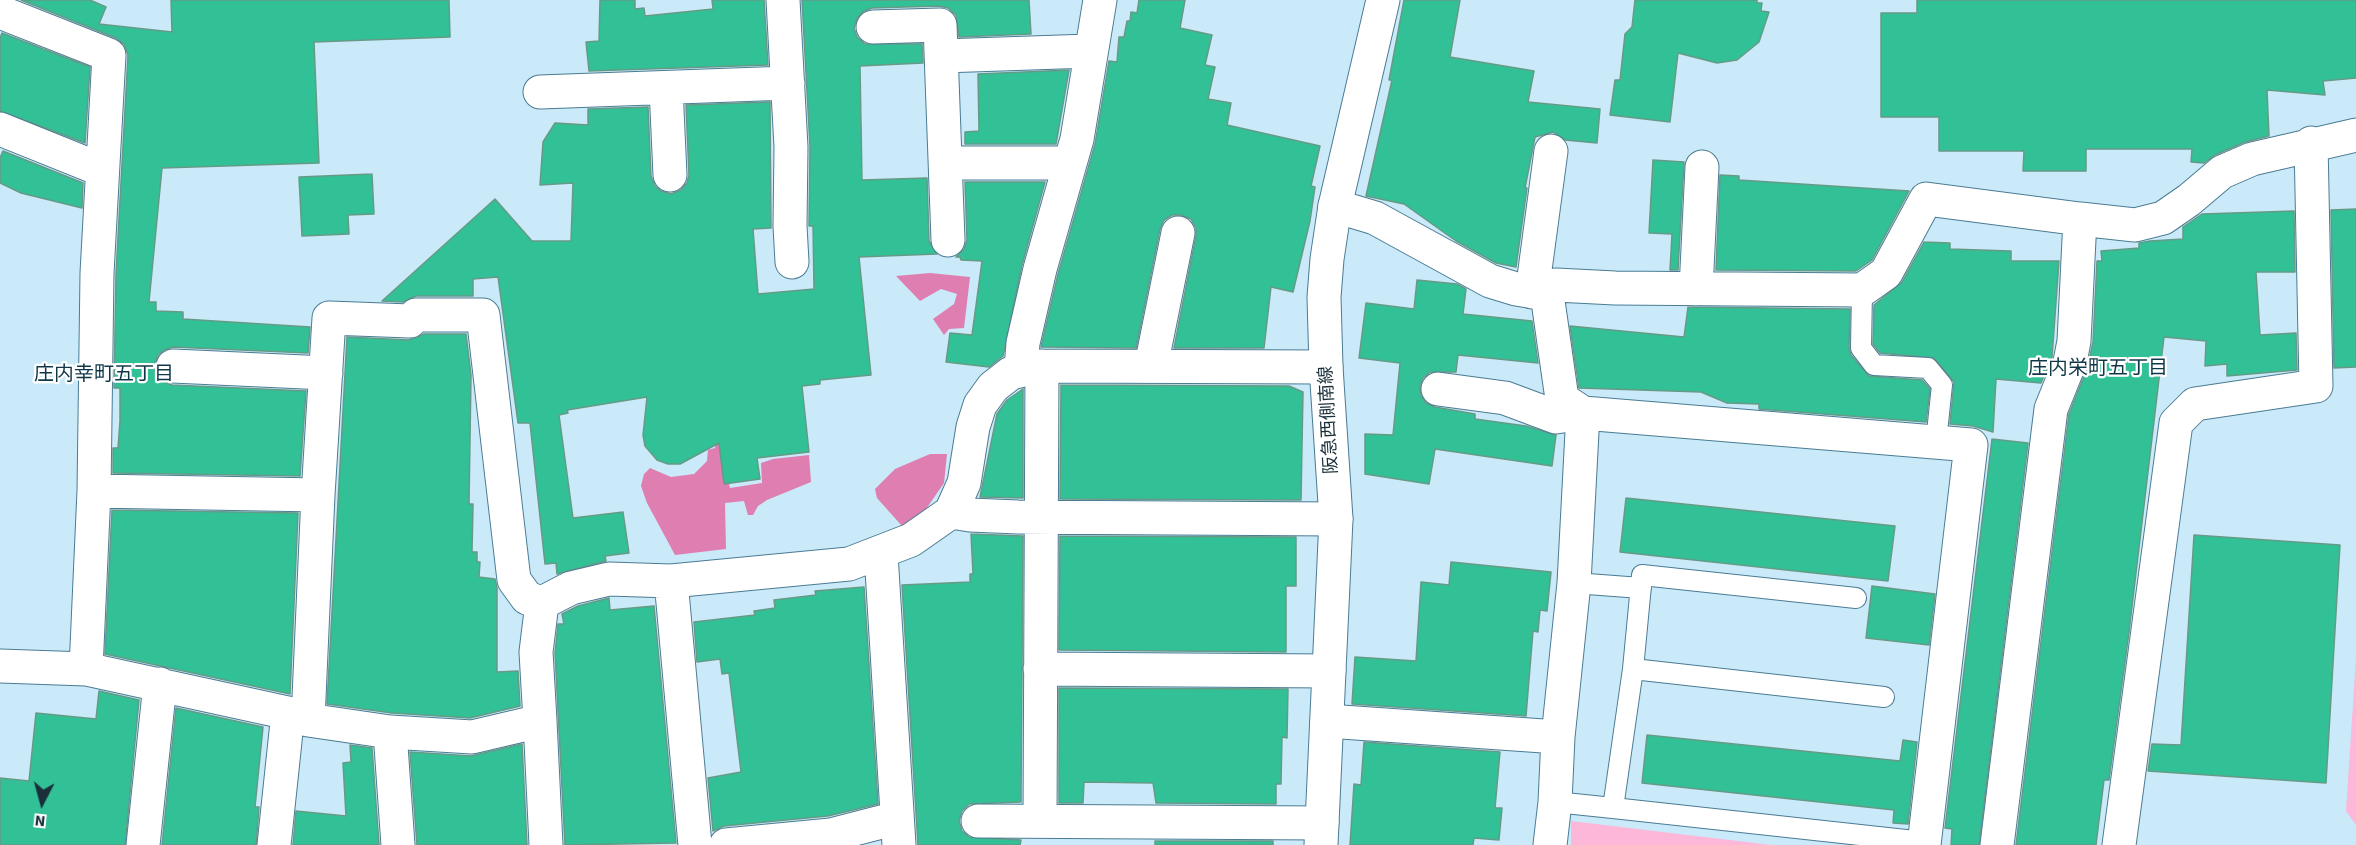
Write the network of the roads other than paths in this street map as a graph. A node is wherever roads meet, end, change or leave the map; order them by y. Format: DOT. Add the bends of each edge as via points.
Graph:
graph roads {
  1 [pos="783,0"];
  2 [pos="1100,0"];
  3 [pos="1383,0"];
  4 [pos="0,12"];
  5 [pos="873,27"];
  6 [pos="1090,51"];
  7 [pos="942,56"];
  8 [pos="788,82"];
  9 [pos="666,88"];
  10 [pos="540,92"];
  11 [pos="0,129"];
  12 [pos="2356,135"];
  13 [pos="2312,143"];
  14 [pos="1551,151"];
  15 [pos="946,163"];
  16 [pos="1071,163"];
  17 [pos="1702,167"];
  18 [pos="102,170"];
  19 [pos="670,175"];
  20 [pos="1335,206"];
  21 [pos="2080,219"];
  22 [pos="1178,233"];
  23 [pos="948,240"];
  24 [pos="792,262"];
  25 [pos="1696,289"];
  26 [pos="1862,290"];
  27 [pos="1539,293"];
  28 [pos="173,366"];
  29 [pos="1151,366"];
  30 [pos="1326,367"];
  31 [pos="1032,368"];
  32 [pos="326,373"];
  33 [pos="1438,389"];
  34 [pos="1583,413"];
  35 [pos="1936,442"];
  36 [pos="94,491"];
  37 [pos="318,495"];
  38 [pos="951,512"];
  39 [pos="1042,517"];
  40 [pos="1335,519"];
  41 [pos="881,554"];
  42 [pos="671,581"];
  43 [pos="1574,583"];
  44 [pos="1641,588"];
  45 [pos="1856,598"];
  46 [pos="542,603"];
  47 [pos="0,666"];
  48 [pos="86,669"];
  49 [pos="1040,669"];
  50 [pos="1633,669"];
  51 [pos="1329,671"];
  52 [pos="160,684"];
  53 [pos="1884,697"];
  54 [pos="298,716"];
  55 [pos="540,721"];
  56 [pos="1327,721"];
  57 [pos="390,732"];
  58 [pos="1558,737"];
  59 [pos="1556,802"];
  60 [pos="1613,808"];
  61 [pos="978,821"];
  62 [pos="1040,821"];
  63 [pos="898,831"];
  64 [pos="1321,834"];
  65 [pos="1924,844"];
  66 [pos="143,845"];
  67 [pos="274,845"];
  68 [pos="398,845"];
  69 [pos="546,845"];
  70 [pos="695,845"];
  71 [pos="726,845"];
  72 [pos="1550,845"];
  73 [pos="1997,845"];
  74 [pos="2119,845"];
  1 -- 8 [label="street"];
  2 -- 6 [label="street"];
  3 -- 20 [label="street, 阪急西側南線"];
  4 -- 18 [label="street" via="109,55"];
  5 -- 7 [label="street" via="940,25"];
  6 -- 7 [label="street"];
  6 -- 16 [label="street"];
  7 -- 15 [label="street"];
  8 -- 9 [label="street"];
  8 -- 24 [label="street"];
  9 -- 10 [label="street"];
  9 -- 19 [label="street"];
  11 -- 18 [label="street"];
  12 -- 13 [label="street"];
  13 -- 21 [label="street" via="2252,159 2222,172 2163,218 2135,225"];
  13 -- 74 [label="street" via="2316,386 2195,404 2175,423"];
  14 -- 27 [label="street"];
  15 -- 16 [label="street"];
  15 -- 23 [label="street"];
  16 -- 31 [label="street" via="1023,343"];
  17 -- 25 [label="street"];
  18 -- 36 [label="street"];
  20 -- 27 [label="street" via="1375,218 1490,281"];
  20 -- 30 [label="street, 阪急西側南線" via="1324,297"];
  21 -- 26 [label="street" via="1926,199 1886,273"];
  21 -- 73 [label="street" via="2074,341 2051,410"];
  22 -- 29 [label="street"];
  25 -- 26 [label="street"];
  25 -- 27 [label="street" via="1556,285"];
  26 -- 35 [label="lane" via="1861,348 1874,365 1928,369 1942,386"];
  27 -- 34 [label="street" via="1562,399"];
  28 -- 32 [label="street"];
  29 -- 30 [label="street"];
  29 -- 31 [label="street"];
  30 -- 40 [label="street, 阪急西側南線"];
  31 -- 38 [label="street" via="993,387 980,405 964,483"];
  31 -- 39 [label="street"];
  32 -- 37 [label="street"];
  32 -- 46 [label="street" via="329,318 410,321 416,315 483,315 514,580 527,598"];
  33 -- 34 [label="street" via="1505,398 1556,417"];
  34 -- 35 [label="street"];
  34 -- 43 [label="street"];
  35 -- 65 [label="street" via="1971,445"];
  36 -- 37 [label="street"];
  36 -- 48 [label="street"];
  37 -- 54 [label="street"];
  38 -- 39 [label="street"];
  38 -- 41 [label="street" via="911,540"];
  39 -- 40 [label="street"];
  39 -- 49 [label="street"];
  40 -- 51 [label="street, 阪急西側南線"];
  41 -- 42 [label="street" via="833,566"];
  41 -- 63 [label="street"];
  42 -- 46 [label="street" via="609,579 571,588"];
  42 -- 70 [label="street"];
  43 -- 44 [label="lane"];
  43 -- 58 [label="street"];
  44 -- 45 [label="lane" via="1642,574"];
  44 -- 50 [label="lane"];
  46 -- 55 [label="street" via="536,652"];
  47 -- 48 [label="street"];
  48 -- 52 [label="street"];
  49 -- 51 [label="street"];
  49 -- 62 [label="street"];
  50 -- 53 [label="lane"];
  50 -- 60 [label="lane"];
  51 -- 56 [label="street, 阪急西側南線"];
  52 -- 54 [label="street"];
  52 -- 66 [label="street"];
  54 -- 57 [label="street"];
  54 -- 67 [label="street"];
  55 -- 57 [label="street" via="472,737"];
  55 -- 69 [label="street"];
  56 -- 58 [label="street"];
  56 -- 64 [label="street, 阪急西側南線"];
  57 -- 68 [label="street"];
  58 -- 59 [label="street"];
  59 -- 60 [label="lane"];
  59 -- 72 [label="street"];
  60 -- 65 [label="lane"];
  61 -- 62 [label="street"];
  62 -- 64 [label="street"];
  63 -- 71 [label="street"];
}
